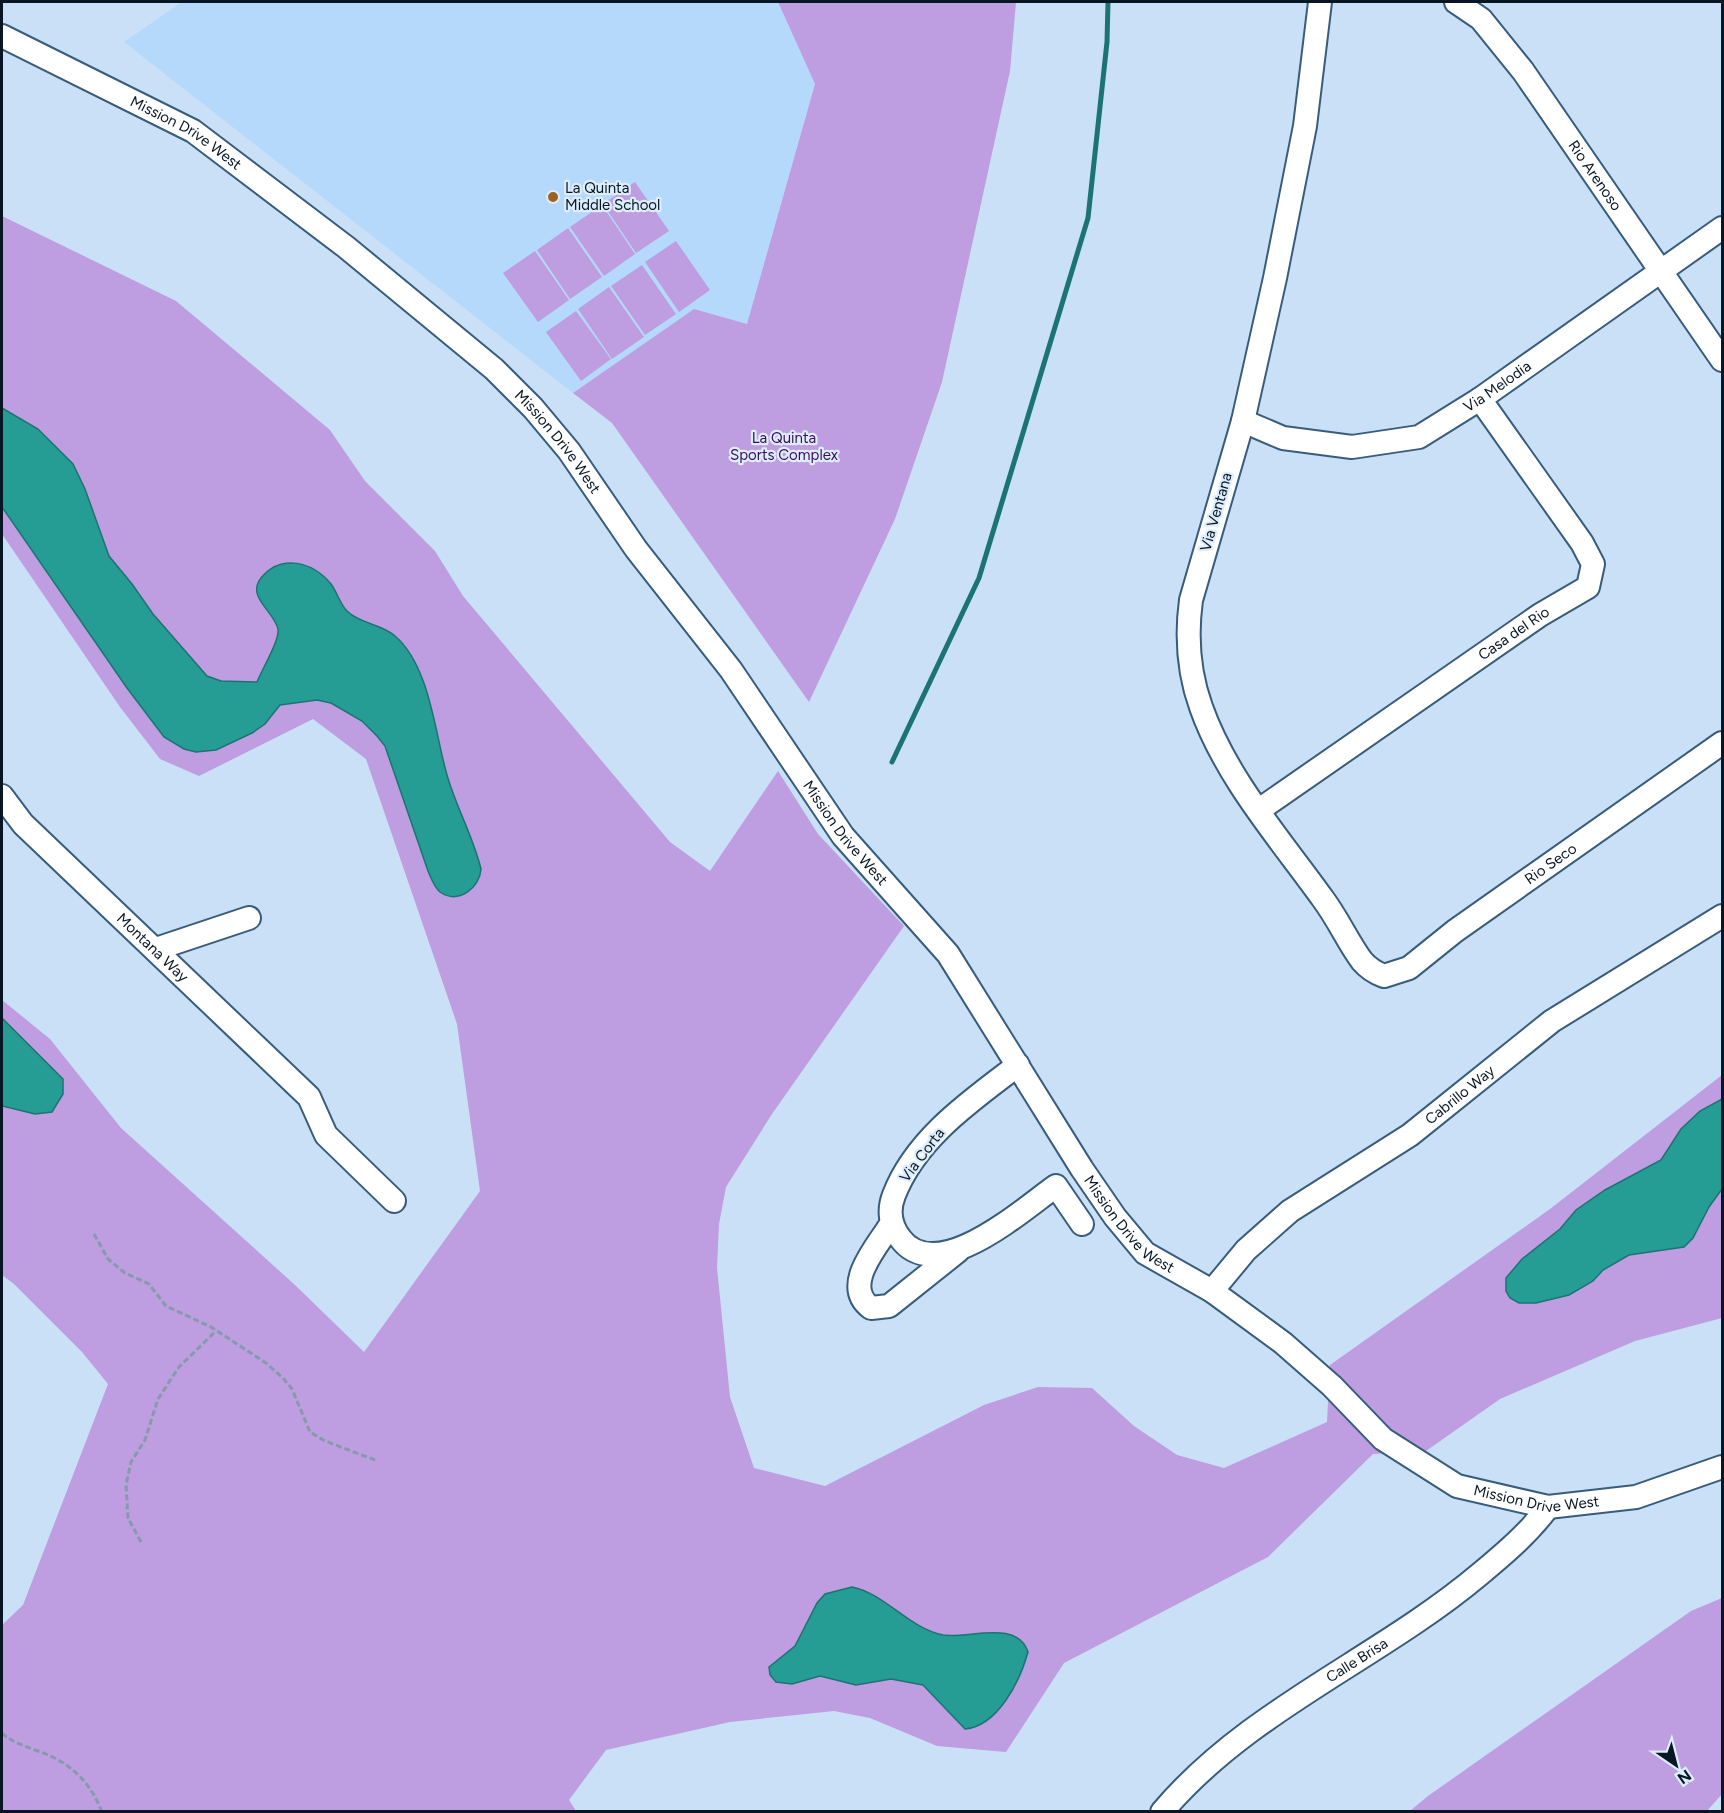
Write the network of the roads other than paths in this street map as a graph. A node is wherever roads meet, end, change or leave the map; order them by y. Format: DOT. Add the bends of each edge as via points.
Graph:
graph roads {
  1 [pos="1320,2"];
  2 [pos="1456,2"];
  3 [pos="2,36"];
  4 [pos="1722,228"];
  5 [pos="1660,270"];
  6 [pos="1722,360"];
  7 [pos="1480,399"];
  8 [pos="1243,421"];
  9 [pos="1722,742"];
  10 [pos="2,796"];
  11 [pos="1259,810"];
  12 [pos="1722,916"];
  13 [pos="249,918"];
  14 [pos="156,950"];
  15 [pos="1377,973"];
  16 [pos="1018,1065"];
  17 [pos="394,1201"];
  18 [pos="891,1224"];
  19 [pos="1082,1224"];
  20 [pos="964,1246"];
  21 [pos="1212,1291"];
  22 [pos="1722,1467"];
  23 [pos="1548,1507"];
  24 [pos="1162,1812"];
  1 -- 8 [label="street, Via Ventana" via="1305,126"];
  2 -- 5 [label="street, Rio Arenoso" via="1481,19 1523,71"];
  3 -- 16 [label="street, Mission Drive West" via="193,131 346,247 494,369 533,408 731,670 843,836 948,954"];
  4 -- 5 [label="street, Via Melodia"];
  5 -- 6 [label="street, Rio Arenoso"];
  5 -- 7 [label="street, Via Melodia"];
  7 -- 8 [label="street, Via Melodia" via="1419,437 1352,447 1283,438"];
  7 -- 11 [label="street, Casa del Rio" via="1582,543 1593,564 1588,586"];
  8 -- 11 [label="street, Via Ventana" via="1191,600 1188,655 1194,687 1211,733"];
  9 -- 15 [label="street, Rio Seco" via="1455,931 1409,968 1384,976"];
  10 -- 14 [label="street, Montana Way" via="23,824"];
  11 -- 15 [label="street, Via Ventana" via="1344,927 1363,962"];
  12 -- 21 [label="street, Cabrillo Way" via="1552,1022 1410,1135 1290,1211 1246,1250"];
  13 -- 14 [label="street"];
  14 -- 17 [label="street, Montana Way" via="309,1097 326,1135"];
  16 -- 18 [label="street, Via Corta" via="957,1111 924,1147 894,1196"];
  16 -- 21 [label="street, Mission Drive West" via="1115,1217 1145,1253"];
  18 -- 20 [label="street" via="904,1243 923,1254 939,1255"];
  18 -- 20 [label="street" via="857,1285 859,1295 871,1308 889,1306"];
  19 -- 20 [label="street" via="1056,1186 985,1237"];
  21 -- 23 [label="street, Mission Drive West" via="1324,1378 1383,1439 1457,1486"];
  22 -- 23 [label="street, Mission Drive West" via="1636,1497"];
  23 -- 24 [label="street, Calle Brisa" via="1535,1525 1459,1592 1238,1740"];
}
